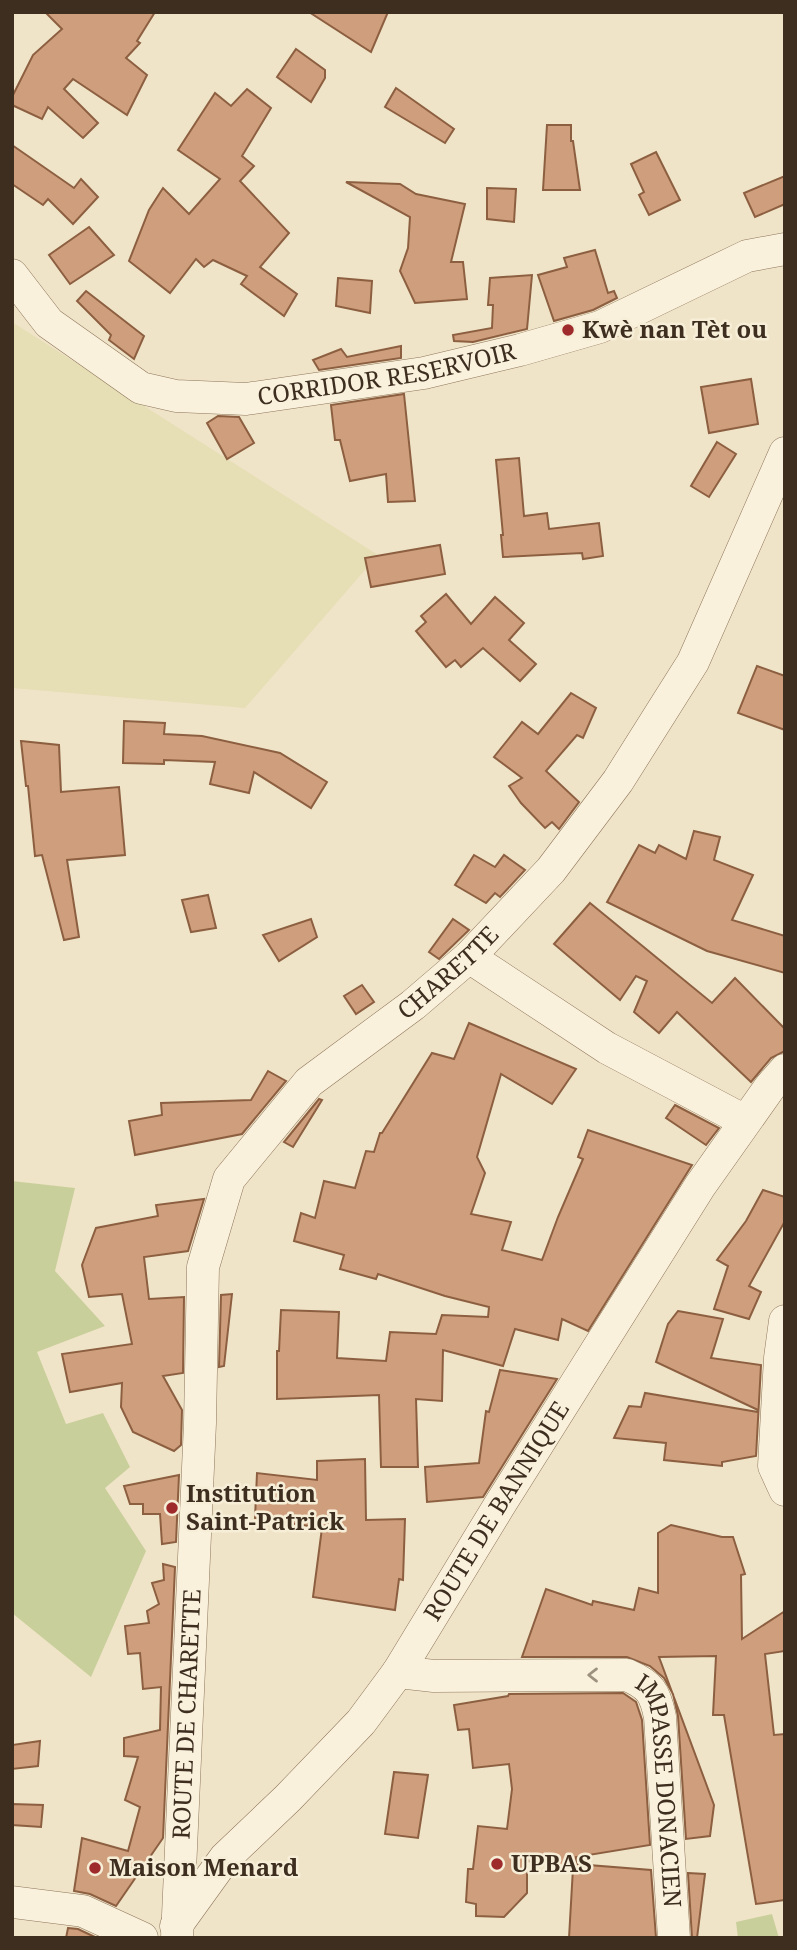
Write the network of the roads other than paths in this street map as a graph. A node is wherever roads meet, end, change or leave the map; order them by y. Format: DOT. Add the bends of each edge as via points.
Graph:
graph roads {
  1 [pos="785,249"];
  2 [pos="12,275"];
  3 [pos="785,453"];
  4 [pos="469,957"];
  5 [pos="777,1078"];
  6 [pos="745,1121"];
  7 [pos="785,1321"];
  8 [pos="785,1490"];
  9 [pos="197,1500"];
  10 [pos="398,1672"];
  11 [pos="12,1902"];
  12 [pos="173,1934"];
  13 [pos="142,1938"];
  14 [pos="674,1938"];
  1 -- 2 [label="street, CORRIDOR RESERVOIR" via="747,256 600,327 520,350 424,373 246,399 176,396 141,388 49,323"];
  3 -- 4 [label="street, CHARETTE" via="693,662 618,781 551,870"];
  4 -- 6 [label="street" via="607,1048"];
  4 -- 9 [label="street, CHARETTE" via="310,1082 229,1179 203,1267"];
  5 -- 6 [label="street, ROUTE DE BANNIQUE"];
  6 -- 10 [label="street, ROUTE DE BANNIQUE"];
  7 -- 8 [label="street" via="774,1466"];
  9 -- 12 [label="street, ROUTE DE CHARETTE"];
  10 -- 12 [label="street, ROUTE DE BANNIQUE" via="360,1722 225,1858"];
  14 -- 10 [label="street, IMPASSE DONACIEN, one-way" via="660,1717 657,1700 646,1683 627,1675 434,1676"];
  11 -- 13 [label="street" via="83,1911"];
}
